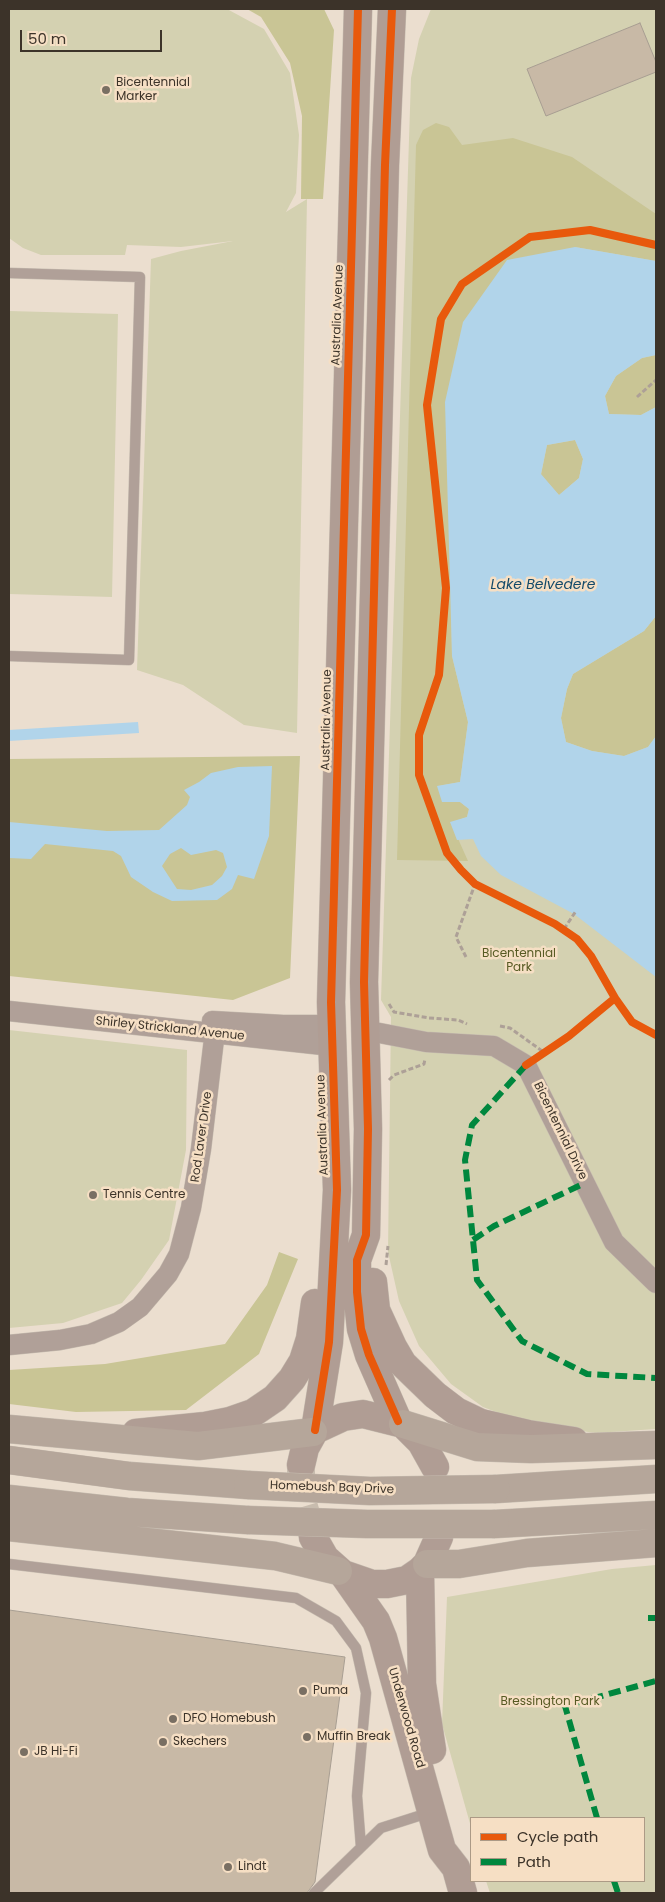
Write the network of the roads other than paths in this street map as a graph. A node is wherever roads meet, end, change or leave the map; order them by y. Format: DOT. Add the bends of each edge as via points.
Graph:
graph roads {
  1 [pos="339,9"];
  2 [pos="358,9"];
  3 [pos="393,10"];
  4 [pos="355,82"];
  5 [pos="9,273"];
  6 [pos="9,656"];
  7 [pos="9,997"];
  8 [pos="9,1011"];
  9 [pos="215,1028"];
  10 [pos="364,1030"];
  11 [pos="332,1036"];
  12 [pos="335,1151"];
  13 [pos="377,1237"];
  14 [pos="656,1283"];
  15 [pos="9,1345"];
  16 [pos="400,1422"];
  17 [pos="9,1429"];
  18 [pos="314,1431"];
  19 [pos="88,1437"];
  20 [pos="656,1445"];
  21 [pos="622,1448"];
  22 [pos="9,1460"];
  23 [pos="301,1464"];
  24 [pos="435,1467"];
  25 [pos="656,1479"];
  26 [pos="9,1499"];
  27 [pos="656,1516"];
  28 [pos="9,1527"];
  29 [pos="313,1537"];
  30 [pos="439,1537"];
  31 [pos="656,1543"];
  32 [pos="9,1564"];
  33 [pos="423,1568"];
  34 [pos="341,1573"];
  35 [pos="432,1811"];
  36 [pos="361,1847"];
  37 [pos="459,1881"];
  38 [pos="314,1893"];
  1 -- 4 [label="main road"];
  2 -- 4 [label="main road, Australia Avenue"];
  3 -- 10 [label="main road" via="384,164"];
  4 -- 11 [label="main road, Australia Avenue"];
  5 -- 6 [label="lane" via="140,277 130,660"];
  7 -- 9 [label="street, Shirley Strickland Avenue"];
  8 -- 9 [label="street, Shirley Strickland Avenue"];
  9 -- 11 [label="street, Shirley Strickland Avenue"];
  9 -- 15 [label="street, Rod Laver Drive" via="201,1149 188,1224 179,1254 168,1274 140,1307 112,1325 91,1334"];
  10 -- 12 [label="main road" via="350,1036 349,1112"];
  10 -- 13 [label="main road"];
  10 -- 14 [label="street, Bicentennial Drive" via="426,1042 494,1046 526,1065 614,1242"];
  11 -- 12 [label="main road, Australia Avenue"];
  12 -- 18 [label="main road, Australia Avenue" via="337,1190 330,1342"];
  12 -- 19 [label="main road" via="324,1185 310,1339 303,1361 281,1391 253,1413 230,1421 176,1430"];
  13 -- 16 [label="main road" via="357,1260 361,1329 369,1356"];
  13 -- 21 [label="main road" via="372,1291 384,1330 404,1364 434,1396 456,1411 497,1427"];
  16 -- 18 [label="main road" via="354,1414 331,1421"];
  16 -- 21 [label="highway" via="477,1447 531,1450"];
  16 -- 24 [label="main road" via="421,1442"];
  17 -- 19 [label="highway"];
  18 -- 19 [label="highway" via="198,1446"];
  18 -- 23 [label="main road, Australia Avenue"];
  20 -- 21 [label="highway"];
  22 -- 25 [label="highway, Homebush Bay Drive, bridge" via="129,1476 370,1491 496,1489"];
  26 -- 27 [label="highway, bridge" via="127,1512 367,1524 496,1524"];
  28 -- 34 [label="highway" via="275,1556"];
  29 -- 34 [label="main road, Underwood Road" via="325,1558"];
  30 -- 33 [label="main road"];
  31 -- 33 [label="highway" via="527,1553"];
  32 -- 36 [label="lane" via="296,1598 336,1621 356,1648 366,1693 357,1796"];
  33 -- 34 [label="main road" via="407,1580 387,1584 372,1584"];
  33 -- 37 [label="main road, Underwood Road" via="422,1684 433,1753 459,1848"];
  34 -- 35 [label="main road, Underwood Road" via="376,1621 384,1638"];
  35 -- 36 [label="lane" via="380,1828"];
  35 -- 37 [label="main road, Underwood Road" via="442,1850"];
  36 -- 38 [label="lane"];
}
